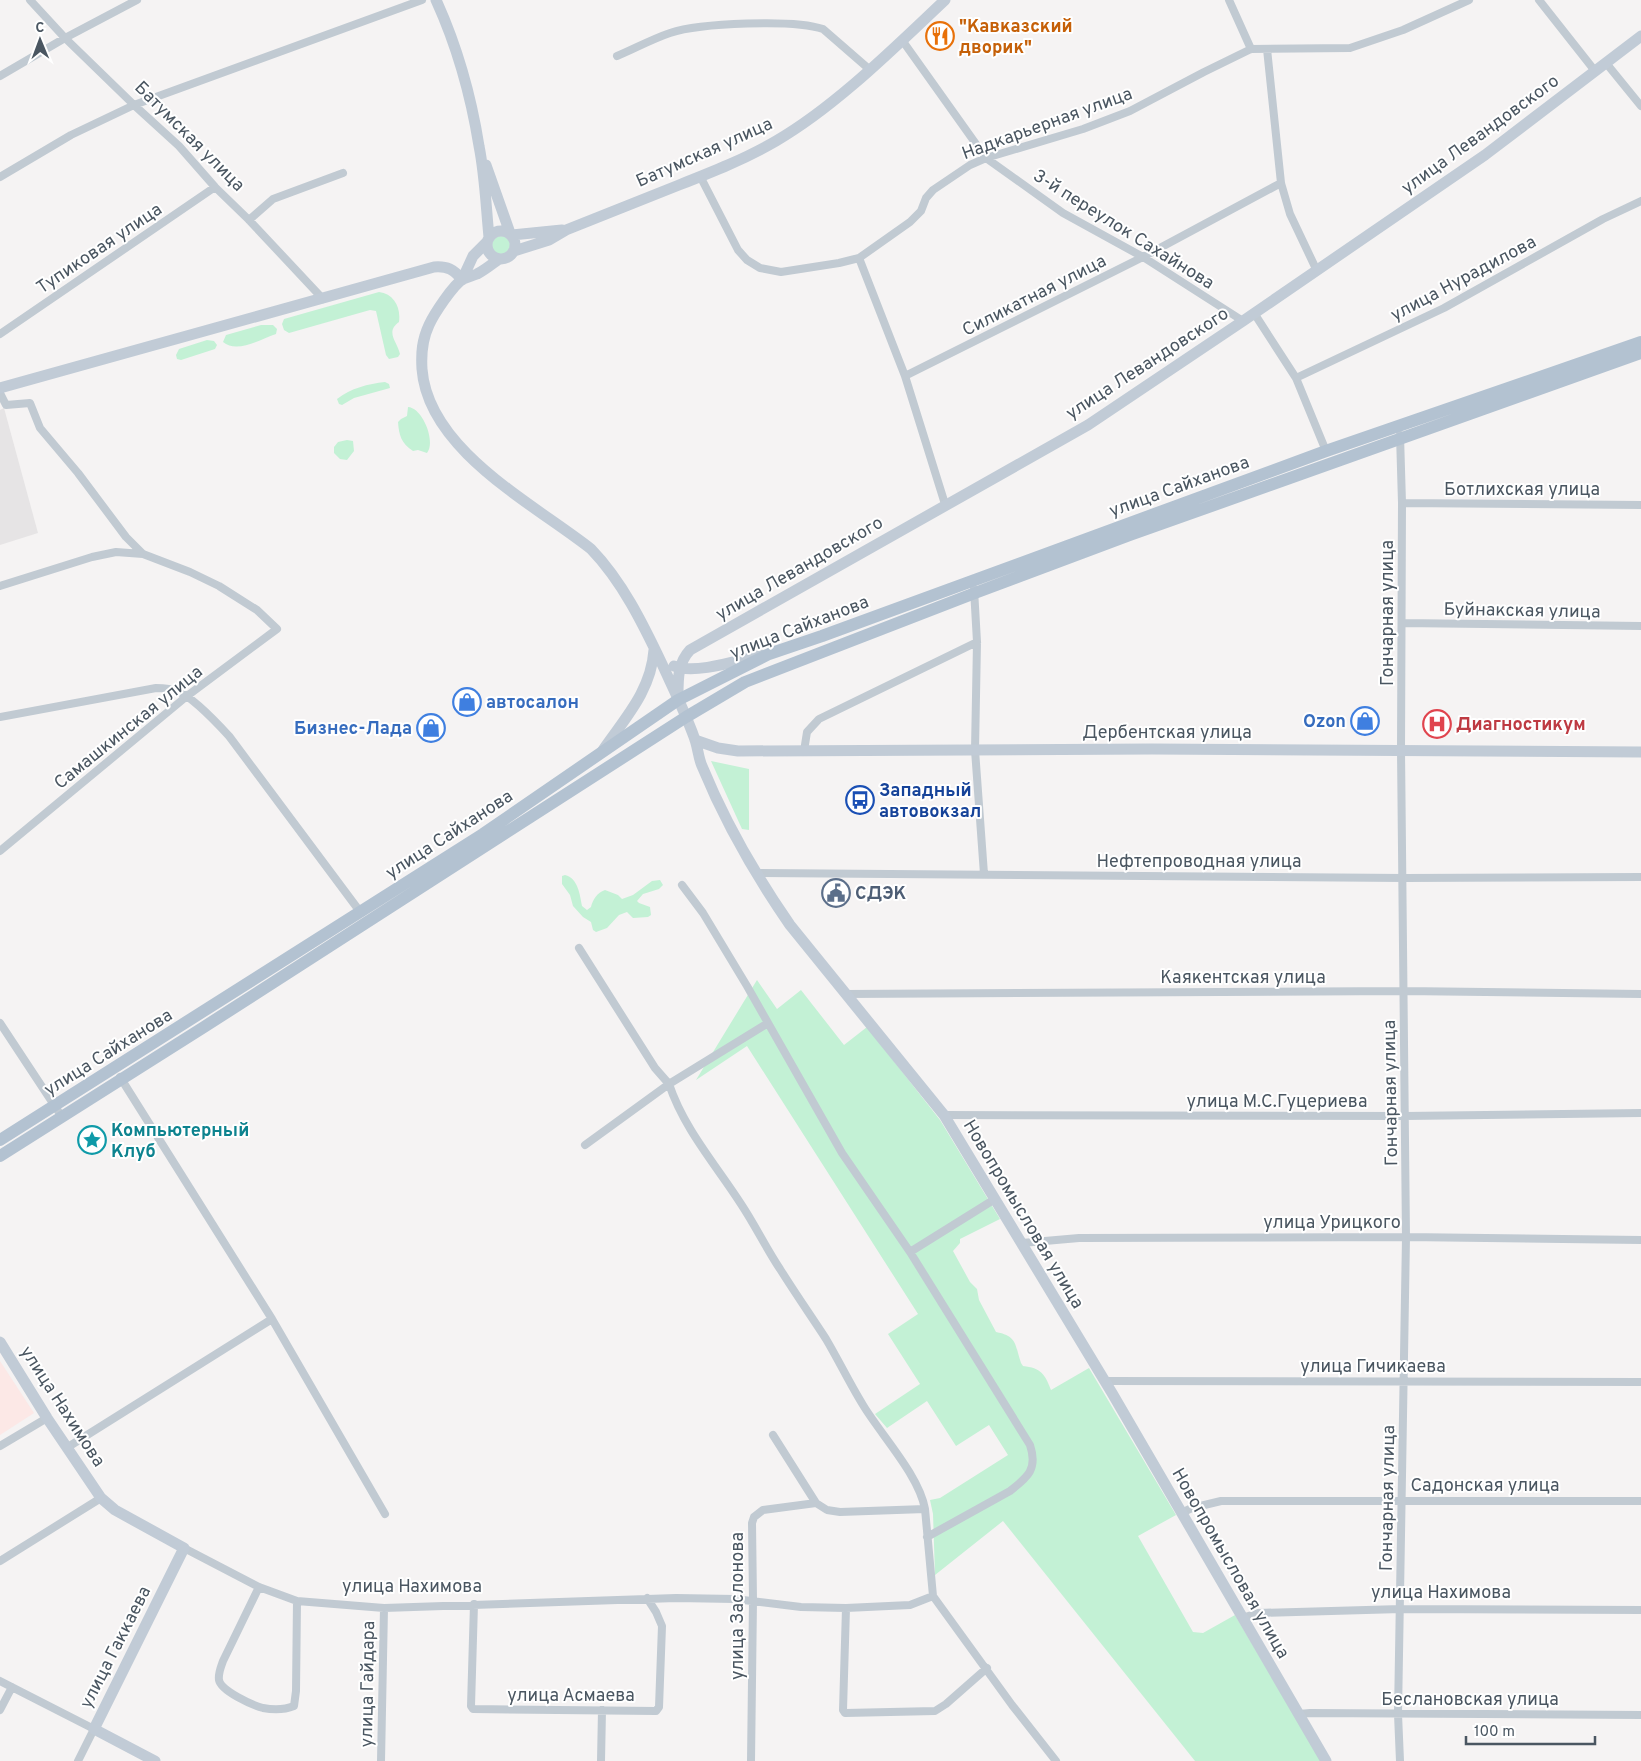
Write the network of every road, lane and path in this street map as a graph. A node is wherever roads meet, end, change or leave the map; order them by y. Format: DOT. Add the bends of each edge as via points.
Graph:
graph roads {
  1 [pos="30,0"];
  2 [pos="137,0"];
  3 [pos="422,0"];
  4 [pos="436,0"];
  5 [pos="945,0"];
  6 [pos="1229,0"];
  7 [pos="1469,0"];
  8 [pos="1539,0"];
  9 [pos="1641,36"];
  10 [pos="65,38"];
  11 [pos="902,40"];
  12 [pos="1267,49"];
  13 [pos="1251,50"];
  14 [pos="617,56"];
  15 [pos="1606,63"];
  16 [pos="869,69"];
  17 [pos="1595,71"];
  18 [pos="0,76"];
  19 [pos="134,104"];
  20 [pos="1641,106"];
  21 [pos="480,147"];
  22 [pos="986,158"];
  23 [pos="343,173"];
  24 [pos="700,176"];
  25 [pos="0,177"];
  26 [pos="1281,183"];
  27 [pos="214,186"];
  28 [pos="1641,201"];
  29 [pos="249,220"];
  30 [pos="566,230"];
  31 [pos="511,234"];
  32 [pos="488,240"];
  33 [pos="514,251"];
  34 [pos="1142,257"];
  35 [pos="859,258"];
  36 [pos="499,259"];
  37 [pos="1317,271"];
  38 [pos="462,280"];
  39 [pos="323,299"];
  40 [pos="1254,314"];
  41 [pos="1243,321"];
  42 [pos="0,334"];
  43 [pos="1641,342"];
  44 [pos="1641,353"];
  45 [pos="905,376"];
  46 [pos="1296,378"];
  47 [pos="0,388"];
  48 [pos="0,393"];
  49 [pos="1399,432"];
  50 [pos="1326,451"];
  51 [pos="1402,503"];
  52 [pos="945,504"];
  53 [pos="1641,505"];
  54 [pos="143,554"];
  55 [pos="0,586"];
  56 [pos="973,586"];
  57 [pos="1402,623"];
  58 [pos="1641,626"];
  59 [pos="977,642"];
  60 [pos="654,649"];
  61 [pos="769,654"];
  62 [pos="679,669"];
  63 [pos="187,696"];
  64 [pos="678,700"];
  65 [pos="0,716"];
  66 [pos="686,717"];
  67 [pos="695,740"];
  68 [pos="975,750"];
  69 [pos="804,751"];
  70 [pos="1401,751"];
  71 [pos="602,752"];
  72 [pos="1641,752"];
  73 [pos="0,851"];
  74 [pos="757,873"];
  75 [pos="984,874"];
  76 [pos="1641,876"];
  77 [pos="1404,878"];
  78 [pos="682,885"];
  79 [pos="364,917"];
  80 [pos="579,948"];
  81 [pos="1404,991"];
  82 [pos="845,994"];
  83 [pos="1641,994"];
  84 [pos="0,1023"];
  85 [pos="768,1023"];
  86 [pos="118,1074"];
  87 [pos="669,1084"];
  88 [pos="54,1106"];
  89 [pos="1641,1113"];
  90 [pos="944,1115"];
  91 [pos="1405,1116"];
  92 [pos="62,1117"];
  93 [pos="0,1140"];
  94 [pos="585,1145"];
  95 [pos="0,1156"];
  96 [pos="995,1199"];
  97 [pos="1406,1237"];
  98 [pos="1641,1240"];
  99 [pos="1022,1243"];
  100 [pos="910,1252"];
  101 [pos="272,1319"];
  102 [pos="0,1342"];
  103 [pos="1104,1381"];
  104 [pos="1403,1382"];
  105 [pos="1641,1382"];
  106 [pos="47,1418"];
  107 [pos="773,1435"];
  108 [pos="0,1446"];
  109 [pos="68,1447"];
  110 [pos="101,1498"];
  111 [pos="1402,1500"];
  112 [pos="1641,1501"];
  113 [pos="816,1502"];
  114 [pos="925,1509"];
  115 [pos="1181,1513"];
  116 [pos="385,1514"];
  117 [pos="927,1537"];
  118 [pos="184,1548"];
  119 [pos="0,1561"];
  120 [pos="259,1587"];
  121 [pos="933,1596"];
  122 [pos="647,1598"];
  123 [pos="753,1600"];
  124 [pos="297,1601"];
  125 [pos="474,1604"];
  126 [pos="384,1608"];
  127 [pos="846,1608"];
  128 [pos="1401,1608"];
  129 [pos="1641,1610"];
  130 [pos="1242,1618"];
  131 [pos="986,1668"];
  132 [pos="0,1681"];
  133 [pos="12,1687"];
  134 [pos="0,1710"];
  135 [pos="602,1710"];
  136 [pos="1299,1714"];
  137 [pos="1398,1714"];
  138 [pos="1641,1715"];
  139 [pos="94,1729"];
  140 [pos="78,1761"];
  141 [pos="155,1761"];
  142 [pos="381,1761"];
  143 [pos="601,1761"];
  144 [pos="751,1761"];
  145 [pos="1056,1761"];
  146 [pos="1326,1761"];
  147 [pos="1400,1761"];
  1 -- 10 [label="street, Батумская улица"];
  2 -- 10 [label="street"];
  3 -- 19 [label="street"];
  4 -- 21 [label="street" via="460,62"];
  5 -- 11 [label="street, Батумская улица"];
  6 -- 13 [label="street"];
  7 -- 12 [label="street, Надкарьерная улица" via="1403,30 1350,48"];
  8 -- 17 [label="street"];
  9 -- 15 [label="street, улица Левандовского"];
  10 -- 18 [label="street"];
  10 -- 19 [label="street, Батумская улица"];
  11 -- 16 [label="street, Батумская улица"];
  11 -- 22 [label="street, 3-й переулок Сахайнова"];
  12 -- 13 [label="street, Надкарьерная улица"];
  12 -- 26 [label="street"];
  13 -- 22 [label="street, Надкарьерная улица" via="1130,111 1083,129"];
  14 -- 16 [label="street" via="685,30 710,26 788,24 823,28"];
  15 -- 17 [label="street, улица Левандовского"];
  15 -- 20 [label="street"];
  16 -- 24 [label="street, Батумская улица" via="794,130 748,156"];
  17 -- 37 [label="street, улица Левандовского" via="1485,155"];
  19 -- 25 [label="street" via="71,135"];
  19 -- 27 [label="street, Батумская улица" via="180,146"];
  21 -- 31 [label="street"];
  21 -- 32 [label="street"];
  22 -- 34 [label="street, 3-й переулок Сахайнова" via="1063,213"];
  22 -- 35 [label="street, Надкарьерная улица" via="933,190 921,211 910,222"];
  23 -- 29 [label="street" via="273,199"];
  24 -- 30 [label="street, Батумская улица"];
  24 -- 35 [label="street, Надкарьерная улица" via="738,250 760,268 781,272"];
  26 -- 34 [label="street, Силикатная улица"];
  26 -- 37 [label="street" via="1290,214"];
  27 -- 29 [label="street, Батумская улица"];
  27 -- 42 [label="street, Тупиковая улица"];
  28 -- 46 [label="street, улица Нурадилова" via="1444,308"];
  29 -- 39 [label="street, Батумская улица"];
  30 -- 31 [label="street"];
  30 -- 33 [label="street" via="549,240"];
  31 -- 32 [label="street" via="499,231"];
  31 -- 33 [label="street" via="516,243"];
  32 -- 36 [label="street" via="491,255"];
  32 -- 38 [label="street" via="473,256"];
  33 -- 36 [label="street" via="508,258"];
  34 -- 41 [label="street, 3-й переулок Сахайнова"];
  34 -- 45 [label="street, Силикатная улица"];
  35 -- 45 [label="street"];
  36 -- 38 [label="street"];
  37 -- 40 [label="street, улица Левандовского"];
  38 -- 39 [label="street" via="450,268 434,267"];
  38 -- 60 [label="street, Новопромысловая улица" via="441,305 422,346 422,376 432,408 478,466 569,532 604,562 633,607"];
  39 -- 47 [label="street"];
  40 -- 41 [label="street, улица Левандовского"];
  40 -- 46 [label="street"];
  41 -- 52 [label="street, улица Левандовского" via="1088,425"];
  43 -- 49 [label="main road, улица Сайханова"];
  44 -- 49 [label="main road, улица Сайханова"];
  45 -- 52 [label="street"];
  46 -- 50 [label="street"];
  48 -- 54 [label="street" via="6,405 30,403 40,428"];
  49 -- 50 [label="main road, улица Сайханова"];
  49 -- 51 [label="street, Гончарная улица"];
  49 -- 56 [label="main road, улица Сайханова"];
  50 -- 56 [label="main road, улица Сайханова"];
  51 -- 53 [label="street, Ботлихская улица"];
  51 -- 57 [label="street, Гончарная улица"];
  52 -- 62 [label="street, улица Левандовского" via="690,650"];
  54 -- 55 [label="street" via="116,552 92,557"];
  54 -- 63 [label="street, Самашкинская улица" via="218,586 256,610 277,629"];
  56 -- 59 [label="street"];
  56 -- 61 [label="main road, улица Сайханова"];
  56 -- 66 [label="main road, улица Сайханова" via="745,682"];
  57 -- 58 [label="street, Буйнакская улица"];
  57 -- 70 [label="street, Гончарная улица"];
  59 -- 68 [label="street"];
  59 -- 69 [label="street" via="819,719 807,732"];
  60 -- 62 [label="street"];
  60 -- 64 [label="street, Новопромысловая улица"];
  60 -- 71 [label="street" via="648,682"];
  61 -- 62 [label="street" via="695,670"];
  61 -- 64 [label="main road, улица Сайханова"];
  62 -- 64 [label="street"];
  63 -- 65 [label="street" via="170,689 156,688"];
  63 -- 73 [label="street, Самашкинская улица"];
  63 -- 79 [label="street" via="229,736"];
  64 -- 66 [label="street, Новопромысловая улица"];
  64 -- 71 [label="main road, улица Сайханова"];
  66 -- 67 [label="street, Новопромысловая улица"];
  66 -- 79 [label="main road, улица Сайханова"];
  67 -- 69 [label="street, Дербентская улица" via="738,751"];
  67 -- 74 [label="street, Новопромысловая улица" via="715,796"];
  68 -- 69 [label="street, Дербентская улица"];
  68 -- 70 [label="street, Дербентская улица"];
  68 -- 75 [label="street"];
  70 -- 72 [label="street, Дербентская улица"];
  70 -- 77 [label="street, Гончарная улица"];
  71 -- 79 [label="main road, улица Сайханова"];
  74 -- 75 [label="street, Нефтепроводная улица"];
  74 -- 82 [label="street, Новопромысловая улица" via="790,925"];
  75 -- 77 [label="street, Нефтепроводная улица"];
  76 -- 77 [label="street, Нефтепроводная улица"];
  77 -- 81 [label="street, Гончарная улица"];
  78 -- 85 [label="street"];
  79 -- 86 [label="main road"];
  80 -- 87 [label="street" via="655,1068"];
  81 -- 82 [label="street, Каякентская улица"];
  81 -- 83 [label="street, Каякентская улица"];
  81 -- 91 [label="street, Гончарная улица"];
  82 -- 90 [label="street, Новопромысловая улица"];
  84 -- 88 [label="street"];
  85 -- 87 [label="street"];
  85 -- 100 [label="street" via="842,1153"];
  86 -- 88 [label="main road, улица Сайханова"];
  86 -- 92 [label="main road"];
  86 -- 101 [label="street"];
  87 -- 94 [label="street"];
  87 -- 114 [label="street" via="676,1105 691,1130 742,1205 863,1406 901,1460"];
  88 -- 92 [label="street"];
  88 -- 93 [label="main road, улица Сайханова"];
  89 -- 91 [label="street, улица М.С.Гуцериева"];
  90 -- 91 [label="street, улица М.С.Гуцериева"];
  90 -- 96 [label="street, Новопромысловая улица"];
  91 -- 97 [label="street, Гончарная улица"];
  92 -- 95 [label="main road"];
  96 -- 99 [label="street, Новопромысловая улица"];
  96 -- 100 [label="street"];
  97 -- 98 [label="street, улица Урицкого"];
  97 -- 99 [label="street, улица Урицкого" via="1079,1238"];
  97 -- 104 [label="street, Гончарная улица"];
  99 -- 103 [label="street, Новопромысловая улица"];
  100 -- 117 [label="street" via="1028,1439 1034,1463 1031,1471 1010,1491"];
  101 -- 109 [label="street"];
  101 -- 116 [label="street"];
  102 -- 106 [label="street, улица Нахимова"];
  103 -- 104 [label="street, улица Гичикаева"];
  103 -- 115 [label="street, Новопромысловая улица"];
  104 -- 105 [label="street, улица Гичикаева"];
  104 -- 111 [label="street, Гончарная улица"];
  106 -- 108 [label="street"];
  106 -- 109 [label="street, улица Нахимова"];
  107 -- 113 [label="street"];
  109 -- 110 [label="street, улица Нахимова"];
  110 -- 118 [label="street, улица Нахимова" via="115,1510"];
  110 -- 119 [label="street"];
  111 -- 112 [label="street, Садонская улица"];
  111 -- 115 [label="street, Садонская улица" via="1221,1501"];
  111 -- 128 [label="street, Гончарная улица"];
  113 -- 114 [label="street" via="827,1510 840,1512"];
  113 -- 123 [label="street, улица Заслонова" via="763,1510 754,1517 751,1532"];
  114 -- 117 [label="street"];
  115 -- 130 [label="street, Новопромысловая улица"];
  117 -- 121 [label="street"];
  118 -- 120 [label="street, улица Нахимова"];
  118 -- 139 [label="street, улица Гаккаева"];
  120 -- 124 [label="street, улица Нахимова"];
  120 -- 124 [label="street" via="219,1670 219,1680 223,1688 262,1708 281,1710 294,1706"];
  121 -- 127 [label="street, улица Нахимова" via="910,1605"];
  121 -- 131 [label="street"];
  122 -- 123 [label="street, улица Нахимова"];
  122 -- 125 [label="street, улица Нахимова"];
  122 -- 135 [label="street, улица Асмаева" via="662,1626 659,1709"];
  123 -- 127 [label="street, улица Нахимова"];
  123 -- 144 [label="street, улица Заслонова"];
  124 -- 126 [label="street, улица Нахимова"];
  125 -- 126 [label="street, улица Нахимова"];
  125 -- 135 [label="street, улица Асмаева" via="474,1710"];
  126 -- 142 [label="street, улица Гайдара"];
  127 -- 131 [label="street" via="845,1713 935,1711"];
  128 -- 129 [label="street, улица Нахимова"];
  128 -- 130 [label="street, улица Нахимова" via="1258,1613"];
  128 -- 137 [label="street, Гончарная улица"];
  130 -- 136 [label="street, Новопромысловая улица"];
  131 -- 145 [label="street"];
  132 -- 133 [label="street"];
  133 -- 134 [label="street"];
  133 -- 139 [label="street"];
  135 -- 143 [label="street"];
  136 -- 137 [label="street, Беслановская улица"];
  136 -- 146 [label="street, Новопромысловая улица"];
  137 -- 138 [label="street, Беслановская улица"];
  137 -- 147 [label="street, Гончарная улица"];
  139 -- 140 [label="street, улица Гаккаева"];
  139 -- 141 [label="street"];
}
